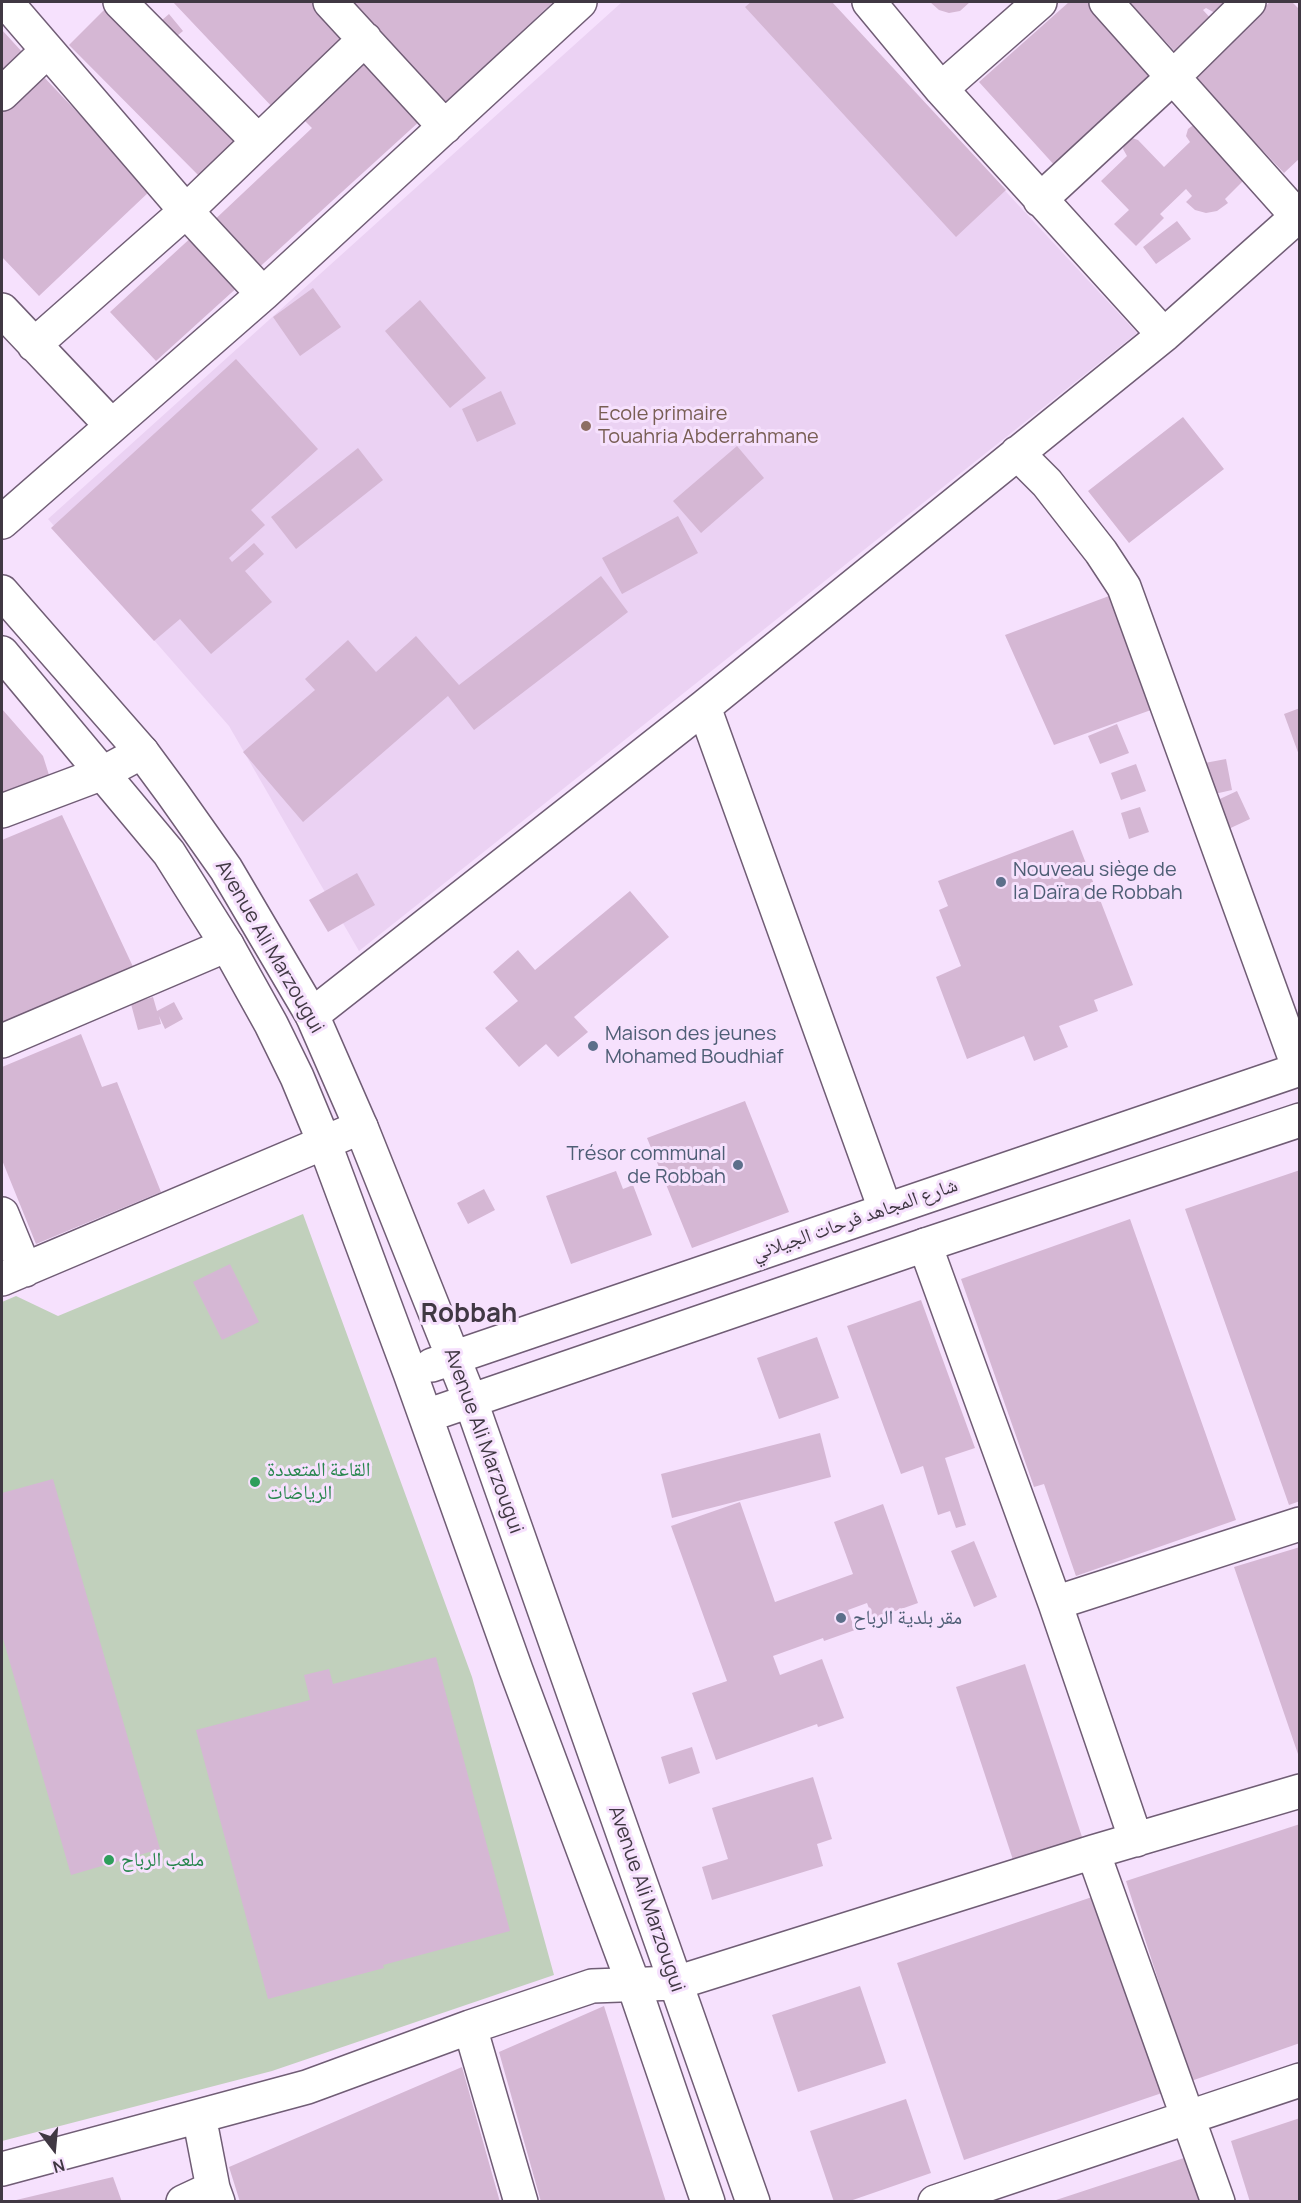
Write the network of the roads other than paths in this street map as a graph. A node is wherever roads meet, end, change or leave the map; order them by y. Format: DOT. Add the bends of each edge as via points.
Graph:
graph roads {
  1 [pos="9,2"];
  2 [pos="120,2"];
  3 [pos="330,2"];
  4 [pos="580,2"];
  5 [pos="869,2"];
  6 [pos="1040,2"];
  7 [pos="1106,2"];
  8 [pos="1249,2"];
  9 [pos="365,39"];
  10 [pos="47,51"];
  11 [pos="1174,76"];
  12 [pos="941,89"];
  13 [pos="2,94"];
  14 [pos="445,127"];
  15 [pos="258,141"];
  16 [pos="1040,200"];
  17 [pos="186,211"];
  18 [pos="1298,215"];
  19 [pos="263,294"];
  20 [pos="2,310"];
  21 [pos="1164,335"];
  22 [pos="34,345"];
  23 [pos="111,425"];
  24 [pos="1017,453"];
  25 [pos="2,522"];
  26 [pos="2,592"];
  27 [pos="2,653"];
  28 [pos="704,707"];
  29 [pos="142,752"];
  30 [pos="103,773"];
  31 [pos="2,811"];
  32 [pos="227,945"];
  33 [pos="312,1015"];
  34 [pos="2,1041"];
  35 [pos="1299,1069"];
  36 [pos="1299,1120"];
  37 [pos="361,1126"];
  38 [pos="324,1142"];
  39 [pos="885,1209"];
  40 [pos="2,1214"];
  41 [pos="925,1245"];
  42 [pos="13,1275"];
  43 [pos="453,1357"];
  44 [pos="410,1373"];
  45 [pos="471,1402"];
  46 [pos="426,1416"];
  47 [pos="1299,1524"];
  48 [pos="1054,1603"];
  49 [pos="1299,1791"];
  50 [pos="1136,1840"];
  51 [pos="1093,1852"];
  52 [pos="633,1983"];
  53 [pos="676,1983"];
  54 [pos="470,2027"];
  55 [pos="1299,2080"];
  56 [pos="199,2116"];
  57 [pos="1188,2117"];
  58 [pos="2,2169"];
  59 [pos="216,2195"];
  60 [pos="183,2202"];
  61 [pos="521,2202"];
  62 [pos="708,2202"];
  63 [pos="753,2202"];
  64 [pos="935,2202"];
  65 [pos="1218,2202"];
  1 -- 10 [label="street"];
  2 -- 15 [label="street"];
  3 -- 9 [label="street"];
  4 -- 14 [label="street"];
  5 -- 12 [label="street"];
  6 -- 12 [label="street"];
  7 -- 11 [label="street"];
  8 -- 11 [label="street"];
  9 -- 14 [label="street"];
  9 -- 15 [label="street"];
  10 -- 13 [label="street"];
  10 -- 17 [label="street"];
  11 -- 16 [label="street"];
  11 -- 18 [label="street"];
  12 -- 16 [label="street"];
  14 -- 19 [label="street"];
  15 -- 17 [label="street"];
  16 -- 21 [label="street"];
  17 -- 19 [label="street"];
  17 -- 22 [label="street"];
  18 -- 21 [label="street"];
  19 -- 23 [label="street"];
  20 -- 22 [label="street"];
  21 -- 24 [label="street"];
  22 -- 23 [label="street"];
  23 -- 25 [label="street"];
  24 -- 28 [label="street"];
  24 -- 35 [label="street" via="1047,483 1124,587"];
  26 -- 29 [label="street, Avenue Ali Marzougui"];
  27 -- 30 [label="street, Avenue Ali Marzougui"];
  28 -- 33 [label="street"];
  28 -- 39 [label="street"];
  29 -- 30 [label="street"];
  29 -- 33 [label="street, Avenue Ali Marzougui" via="226,869"];
  30 -- 31 [label="street"];
  30 -- 32 [label="street, Avenue Ali Marzougui" via="168,853"];
  32 -- 34 [label="street"];
  32 -- 38 [label="street, Avenue Ali Marzougui" via="287,1056"];
  33 -- 37 [label="street, Avenue Ali Marzougui"];
  35 -- 39 [label="street, شارع المجاهد فرحات الجيلاني"];
  36 -- 41 [label="street"];
  37 -- 38 [label="street"];
  37 -- 43 [label="street, Avenue Ali Marzougui"];
  38 -- 42 [label="street"];
  38 -- 44 [label="street, Avenue Ali Marzougui"];
  39 -- 43 [label="street, شارع المجاهد فرحات الجيلاني"];
  40 -- 42 [label="street"];
  41 -- 45 [label="street"];
  41 -- 48 [label="street"];
  43 -- 44 [label="street, شارع المجاهد فرحات الجيلاني"];
  43 -- 45 [label="street, Avenue Ali Marzougui"];
  44 -- 46 [label="street, Avenue Ali Marzougui"];
  45 -- 46 [label="street"];
  45 -- 53 [label="street, Avenue Ali Marzougui"];
  46 -- 52 [label="street, Avenue Ali Marzougui"];
  47 -- 48 [label="street"];
  48 -- 50 [label="street"];
  49 -- 50 [label="street"];
  50 -- 51 [label="street"];
  51 -- 53 [label="street"];
  51 -- 57 [label="street"];
  52 -- 53 [label="street"];
  52 -- 54 [label="street" via="592,1986"];
  52 -- 62 [label="street, Avenue Ali Marzougui"];
  53 -- 63 [label="street, Avenue Ali Marzougui"];
  54 -- 56 [label="street" via="307,2087"];
  54 -- 61 [label="street"];
  55 -- 57 [label="street"];
  56 -- 58 [label="street"];
  56 -- 59 [label="street"];
  57 -- 64 [label="street"];
  57 -- 65 [label="street"];
  59 -- 60 [label="street"];
}
